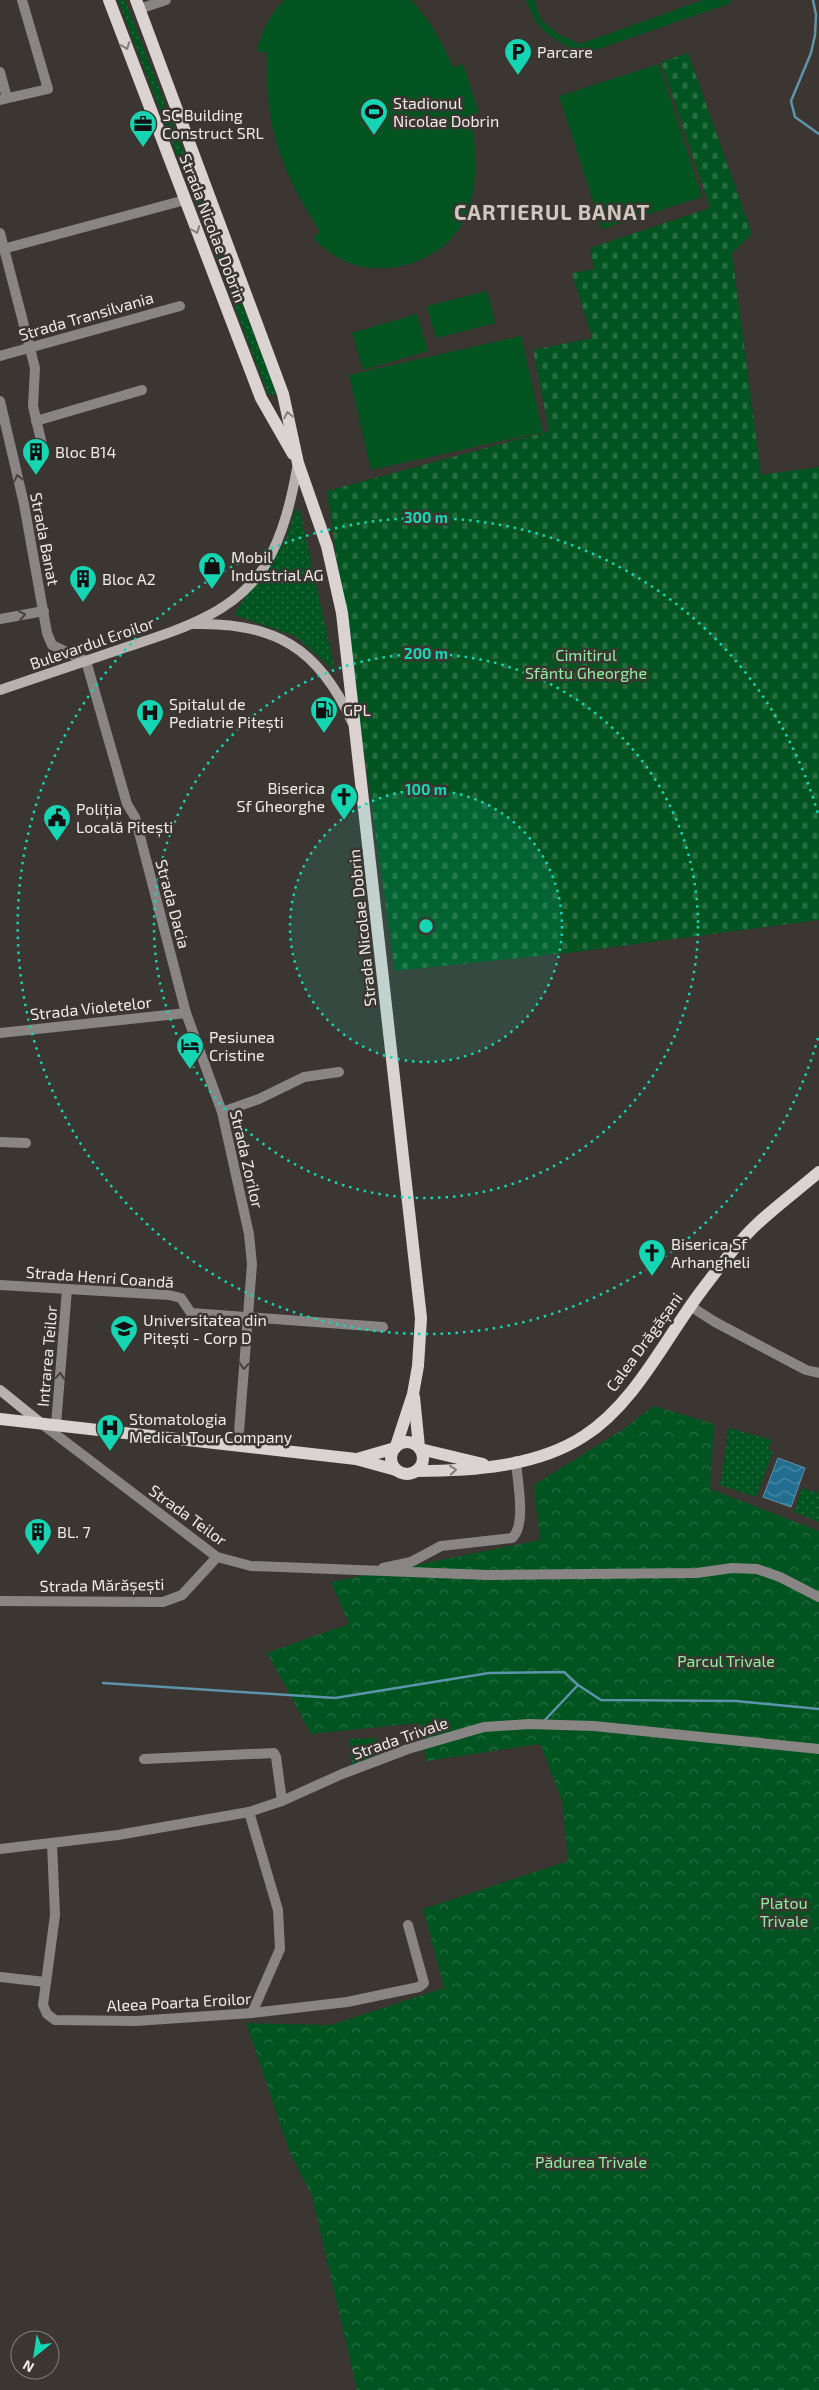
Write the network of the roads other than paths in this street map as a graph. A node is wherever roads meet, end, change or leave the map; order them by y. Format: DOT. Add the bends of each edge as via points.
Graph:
graph roads {
  1 [pos="22,0"];
  2 [pos="109,0"];
  3 [pos="166,0"];
  4 [pos="137,5"];
  5 [pos="0,72"];
  6 [pos="4,99"];
  7 [pos="184,200"];
  8 [pos="0,233"];
  9 [pos="3,249"];
  10 [pos="180,306"];
  11 [pos="28,348"];
  12 [pos="0,356"];
  13 [pos="142,390"];
  14 [pos="283,394"];
  15 [pos="261,398"];
  16 [pos="0,401"];
  17 [pos="36,421"];
  18 [pos="43,449"];
  19 [pos="298,463"];
  20 [pos="44,612"];
  21 [pos="0,619"];
  22 [pos="194,624"];
  23 [pos="86,661"];
  24 [pos="0,690"];
  25 [pos="355,728"];
  26 [pos="186,1013"];
  27 [pos="0,1033"];
  28 [pos="339,1072"];
  29 [pos="222,1112"];
  30 [pos="0,1142"];
  31 [pos="26,1143"];
  32 [pos="819,1172"];
  33 [pos="0,1286"];
  34 [pos="67,1289"];
  35 [pos="690,1306"];
  36 [pos="248,1318"];
  37 [pos="383,1326"];
  38 [pos="819,1373"];
  39 [pos="0,1390"];
  40 [pos="413,1394"];
  41 [pos="0,1419"];
  42 [pos="42,1424"];
  43 [pos="56,1425"];
  44 [pos="238,1446"];
  45 [pos="396,1447"];
  46 [pos="420,1448"];
  47 [pos="356,1459"];
  48 [pos="516,1461"];
  49 [pos="490,1466"];
  50 [pos="396,1470"];
  51 [pos="416,1471"];
  52 [pos="217,1557"];
  53 [pos="367,1571"];
  54 [pos="819,1597"];
  55 [pos="0,1601"];
  56 [pos="819,1749"];
  57 [pos="144,1759"];
  58 [pos="282,1801"];
  59 [pos="249,1812"];
  60 [pos="52,1843"];
  61 [pos="0,1848"];
  62 [pos="408,1925"];
  63 [pos="0,1976"];
  64 [pos="45,1982"];
  65 [pos="252,2013"];
  1 -- 6 [label="street" via="48,90"];
  2 -- 7 [label="main road, Strada Nicolae Dobrin, one-way"];
  3 -- 4 [label="street"];
  4 -- 14 [label="main road, Strada Nicolae Dobrin"];
  5 -- 6 [label="street"];
  7 -- 9 [label="street"];
  7 -- 15 [label="main road, Strada Nicolae Dobrin, one-way"];
  8 -- 9 [label="street"];
  9 -- 11 [label="street"];
  10 -- 11 [label="street, Strada Transilvania"];
  11 -- 12 [label="street, Strada Transilvania"];
  11 -- 17 [label="street" via="35,368 33,406"];
  13 -- 17 [label="street"];
  14 -- 15 [label="main road" via="270,402"];
  19 -- 14 [label="main road, Strada Nicolae Dobrin, one-way"];
  15 -- 19 [label="main road, Strada Nicolae Dobrin"];
  20 -- 16 [label="street, Strada Banat, one-way"];
  17 -- 18 [label="street"];
  19 -- 22 [label="street, Bulevardul Eroilor" via="287,512 265,564 237,596"];
  19 -- 25 [label="main road, Strada Nicolae Dobrin" via="327,546 342,613"];
  21 -- 20 [label="street, one-way"];
  20 -- 23 [label="street, Strada Banat" via="52,645 61,652"];
  22 -- 23 [label="street, Bulevardul Eroilor"];
  22 -- 25 [label="street, Bulevardul Eroilor" via="244,626 289,644 325,674 342,698"];
  23 -- 24 [label="street, Bulevardul Eroilor"];
  23 -- 26 [label="street, Strada Dacia" via="126,804 135,817"];
  25 -- 40 [label="main road, Strada Nicolae Dobrin" via="421,1318 421,1342"];
  26 -- 27 [label="street, Strada Violetelor"];
  26 -- 29 [label="street, Strada Zorilor"];
  28 -- 29 [label="street" via="304,1077 259,1099"];
  29 -- 36 [label="street, Strada Zorilor" via="250,1241 252,1264"];
  30 -- 31 [label="street"];
  32 -- 35 [label="main road, Calea Drăgășani" via="755,1226"];
  33 -- 34 [label="street, Strada Henri Coandă"];
  34 -- 36 [label="street, Strada Henri Coandă" via="169,1295 181,1298 191,1314"];
  43 -- 34 [label="street, Intrarea Teilor, one-way"];
  35 -- 38 [label="street" via="806,1370"];
  35 -- 48 [label="main road, Calea Drăgășani" via="629,1394 601,1424 568,1445"];
  36 -- 37 [label="street"];
  36 -- 44 [label="street, Strada Zorilor, one-way"];
  39 -- 42 [label="street, Strada Teilor"];
  40 -- 45 [label="main road, Strada Nicolae Dobrin"];
  40 -- 46 [label="main road, Strada Nicolae Dobrin"];
  41 -- 42 [label="main road"];
  42 -- 43 [label="main road"];
  42 -- 52 [label="street, Strada Teilor"];
  43 -- 44 [label="main road"];
  44 -- 47 [label="main road"];
  45 -- 46 [label="main road" via="405,1442"];
  45 -- 47 [label="main road"];
  45 -- 50 [label="main road" via="391,1462"];
  46 -- 49 [label="main road, Calea Drăgășani"];
  46 -- 51 [label="main road" via="422,1464"];
  47 -- 50 [label="main road"];
  48 -- 49 [label="main road, Calea Drăgășani"];
  48 -- 53 [label="street" via="520,1520 518,1533 512,1538 441,1546 411,1562"];
  51 -- 49 [label="main road, Calea Drăgășani, one-way"];
  50 -- 51 [label="main road" via="406,1474"];
  52 -- 53 [label="street, Strada Teilor" via="251,1566"];
  52 -- 55 [label="street, Strada Mărășești" via="182,1595 164,1602"];
  53 -- 54 [label="street, Strada Teilor" via="697,1573 732,1568 757,1569"];
  56 -- 58 [label="street, Strada Trivale" via="594,1726 529,1724 484,1727 408,1749"];
  57 -- 58 [label="street" via="274,1753"];
  58 -- 59 [label="street, Strada Trivale"];
  59 -- 60 [label="street, Strada Trivale"];
  59 -- 65 [label="street" via="278,1910 280,1949"];
  60 -- 61 [label="street, Strada Trivale"];
  60 -- 64 [label="street, Aleea Poarta Eroilor" via="55,1915"];
  62 -- 65 [label="street, Aleea Poarta Eroilor" via="423,1986 347,2002"];
  63 -- 64 [label="street"];
  64 -- 65 [label="street, Aleea Poarta Eroilor" via="43,2006 55,2020 136,2021"];
}
